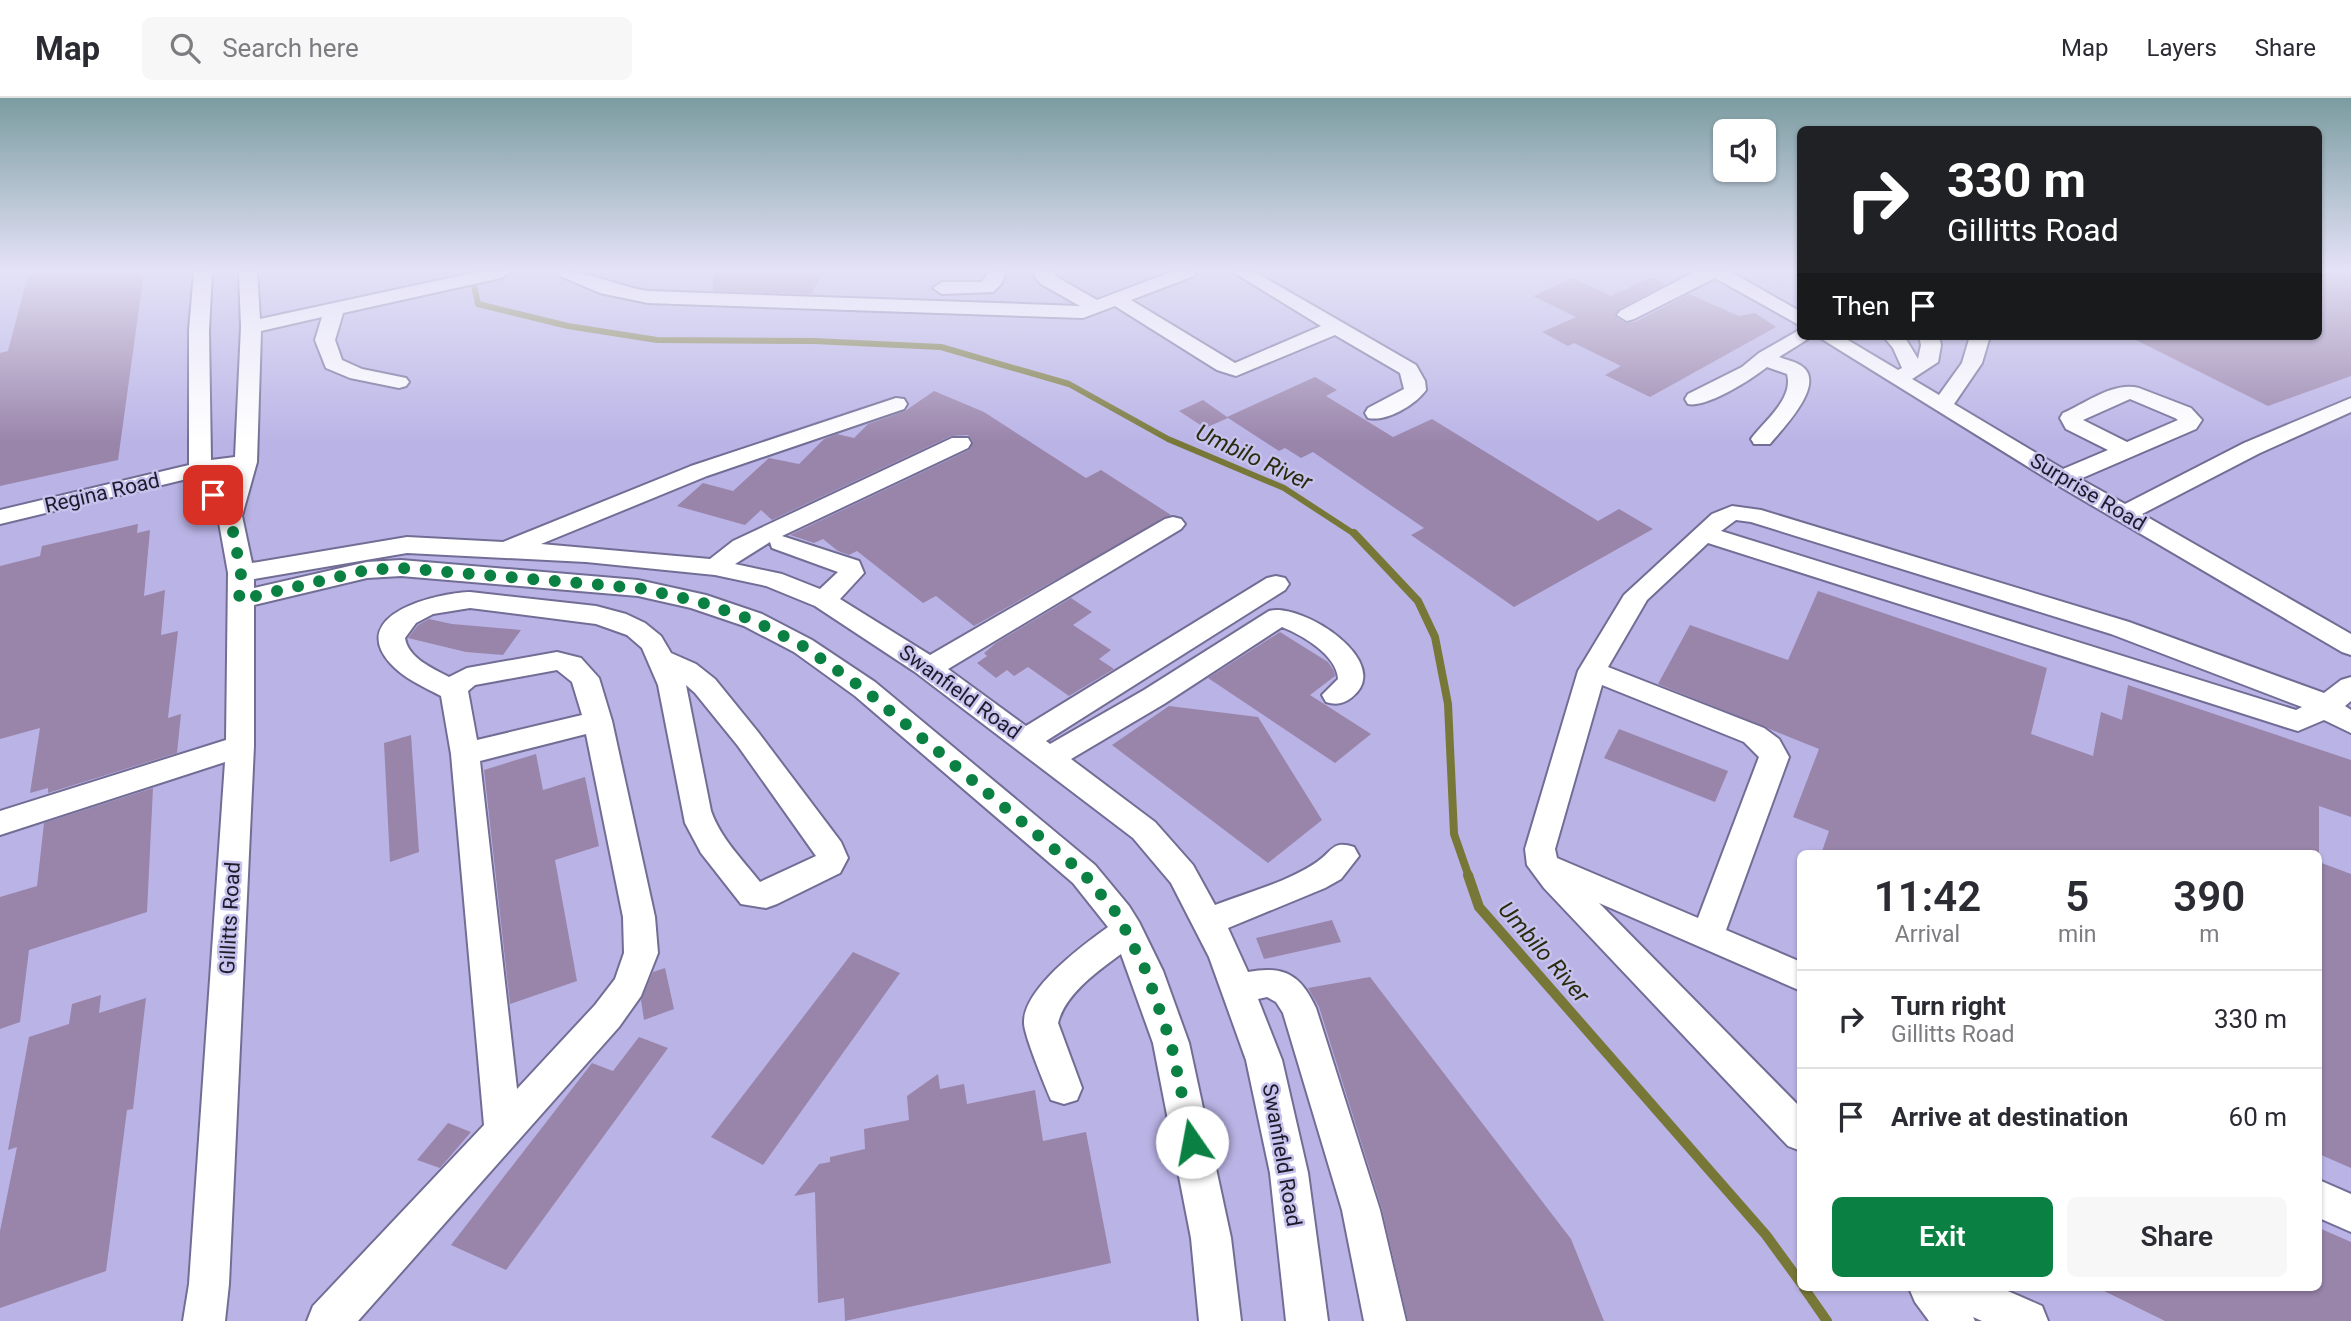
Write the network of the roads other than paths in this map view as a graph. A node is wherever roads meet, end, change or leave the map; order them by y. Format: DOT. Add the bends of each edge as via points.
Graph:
graph roads {
  1 [pos="199,329"];
  2 [pos="251,329"];
  3 [pos="328,329"];
  4 [pos="1165,329"];
  5 [pos="1331,329"];
  6 [pos="1340,329"];
  7 [pos="1797,338"];
  8 [pos="1835,340"];
  9 [pos="1897,340"];
  10 [pos="1930,340"];
  11 [pos="1980,340"];
  12 [pos="1763,359"];
  13 [pos="1905,374"];
  14 [pos="399,382"];
  15 [pos="1696,399"];
  16 [pos="896,404"];
  17 [pos="1943,404"];
  18 [pos="2351,404"];
  19 [pos="1376,413"];
  20 [pos="1762,439"];
  21 [pos="960,443"];
  22 [pos="2125,450"];
  23 [pos="246,462"];
  24 [pos="200,469"];
  25 [pos="2062,478"];
  26 [pos="2124,514"];
  27 [pos="230,516"];
  28 [pos="0,517"];
  29 [pos="1173,524"];
  30 [pos="781,543"];
  31 [pos="507,550"];
  32 [pos="586,554"];
  33 [pos="715,567"];
  34 [pos="568,582"];
  35 [pos="1276,584"];
  36 [pos="240,586"];
  37 [pos="796,590"];
  38 [pos="824,600"];
  39 [pos="758,622"];
  40 [pos="2351,646"];
  41 [pos="664,660"];
  42 [pos="929,668"];
  43 [pos="1591,671"];
  44 [pos="2351,687"];
  45 [pos="454,691"];
  46 [pos="1336,695"];
  47 [pos="2325,706"];
  48 [pos="598,721"];
  49 [pos="2351,723"];
  50 [pos="1026,740"];
  51 [pos="240,746"];
  52 [pos="465,754"];
  53 [pos="1050,758"];
  54 [pos="0,823"];
  55 [pos="1343,856"];
  56 [pos="1543,865"];
  57 [pos="1208,922"];
  58 [pos="1127,932"];
  59 [pos="1707,936"];
  60 [pos="1797,974"];
  61 [pos="1238,989"];
  62 [pos="1064,1088"];
  63 [pos="503,1128"];
  64 [pos="1797,1130"];
  65 [pos="2322,1200"];
  66 [pos="2351,1213"];
  67 [pos="1931,1291"];
  68 [pos="1962,1291"];
  69 [pos="204,1321"];
  70 [pos="328,1321"];
  71 [pos="1220,1321"];
  72 [pos="1307,1321"];
  73 [pos="1385,1321"];
  74 [pos="1954,1321"];
  75 [pos="2027,1321"];
  1 -- 24 [label="street, Gillitts Road"];
  2 -- 23 [label="street, Gillitts Road"];
  3 -- 14 [label="street" via="325,340 333,364"];
  4 -- 5 [label="street" via="1236,370"];
  6 -- 19 [label="street" via="1413,375 1415,390"];
  7 -- 12 [label="street"];
  8 -- 13 [label="street, Surprise Road"];
  9 -- 13 [label="street" via="1902,346"];
  10 -- 13 [label="street" via="1928,362"];
  11 -- 17 [label="street" via="1971,363"];
  12 -- 15 [label="street"];
  12 -- 20 [label="street" via="1795,370 1800,380 1797,395"];
  13 -- 17 [label="street, Surprise Road"];
  16 -- 31 [label="street" via="699,471"];
  17 -- 25 [label="street, Surprise Road"];
  18 -- 26 [label="street" via="2252,447"];
  21 -- 33 [label="street" via="765,534"];
  22 -- 25 [label="street"];
  23 -- 24 [label="street, Regina Road"];
  23 -- 27 [label="street, Gillitts Road"];
  24 -- 27 [label="street, Gillitts Road" via="204,485"];
  24 -- 28 [label="street, Regina Road"];
  25 -- 26 [label="street, Surprise Road"];
  26 -- 40 [label="street, Surprise Road"];
  27 -- 36 [label="street, Gillitts Road"];
  29 -- 42 [label="street"];
  30 -- 38 [label="street" via="850,567 848,577"];
  31 -- 32 [label="street, Swanfield Road"];
  31 -- 36 [label="street, Swanfield Road" via="383,547"];
  32 -- 33 [label="street, Swanfield Road"];
  32 -- 34 [label="street"];
  33 -- 37 [label="street, Swanfield Road"];
  34 -- 36 [label="street" via="401,568"];
  34 -- 39 [label="street" via="638,588 697,601"];
  35 -- 50 [label="street"];
  36 -- 51 [label="street, Gillitts Road"];
  37 -- 38 [label="street, Swanfield Road"];
  37 -- 39 [label="street"];
  38 -- 42 [label="street, Swanfield Road"];
  39 -- 58 [label="street" via="803,646 865,690 964,771 1084,874"];
  41 -- 41 [label="street" via="696,813 709,840 752,895 766,895 829,864 830,851 714,697 686,671"];
  41 -- 45 [label="street" via="651,639 638,629 606,616 448,601 403,619 390,640 391,650 400,659"];
  42 -- 50 [label="street, Swanfield Road"];
  43 -- 47 [label="street" via="1637,595 1727,515 1753,515 2120,628"];
  43 -- 56 [label="street" via="1540,849"];
  43 -- 59 [label="street" via="1754,735 1769,746 1774,757"];
  44 -- 47 [label="street"];
  45 -- 48 [label="street" via="467,677 557,661 571,665 585,678"];
  45 -- 52 [label="street"];
  46 -- 53 [label="street" via="1350,683 1350,669 1314,632 1292,619 1278,617"];
  47 -- 49 [label="street"];
  48 -- 52 [label="street"];
  48 -- 63 [label="street" via="639,917 641,953 629,986 607,1016"];
  50 -- 53 [label="street, Swanfield Road"];
  51 -- 54 [label="street"];
  51 -- 69 [label="street, Gillitts Road"];
  52 -- 63 [label="street"];
  53 -- 57 [label="street, Swanfield Road" via="1144,830 1182,874"];
  55 -- 57 [label="street" via="1314,880"];
  56 -- 59 [label="street"];
  56 -- 64 [label="street"];
  57 -- 61 [label="street, Swanfield Road"];
  58 -- 62 [label="street" via="1055,993 1041,1014"];
  58 -- 71 [label="street" via="1171,1043 1211,1238"];
  59 -- 60 [label="street"];
  61 -- 72 [label="street, Swanfield Road" via="1264,1060 1289,1173"];
  61 -- 73 [label="street" via="1270,982 1288,992 1299,1007 1361,1210"];
  63 -- 70 [label="street"];
  65 -- 66 [label="street"];
  67 -- 74 [label="street"];
  68 -- 75 [label="street"];
}
